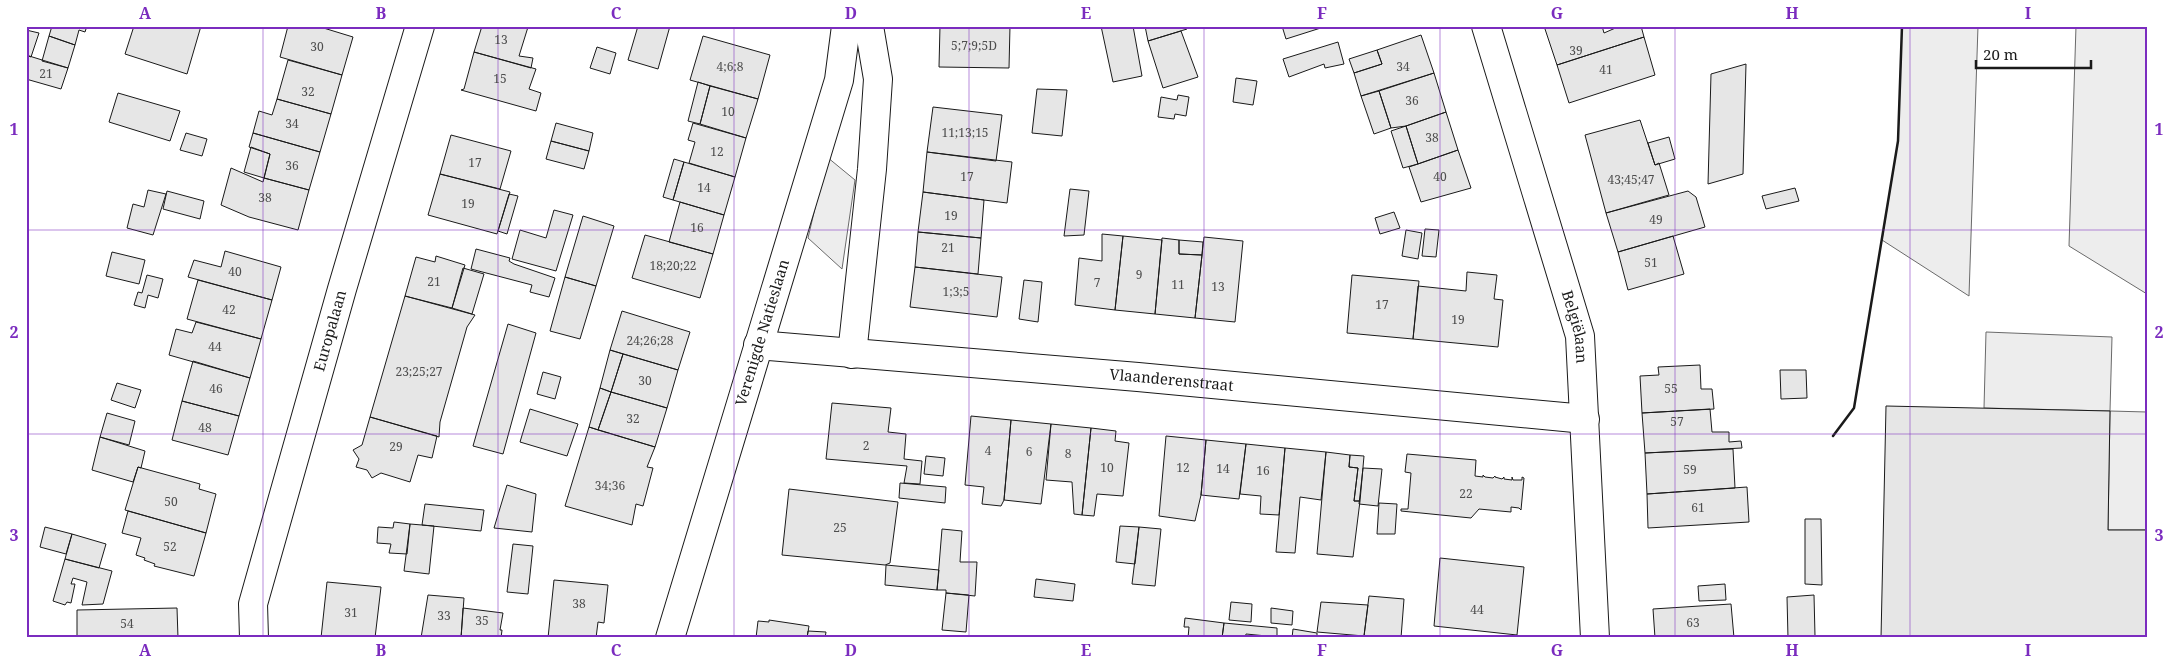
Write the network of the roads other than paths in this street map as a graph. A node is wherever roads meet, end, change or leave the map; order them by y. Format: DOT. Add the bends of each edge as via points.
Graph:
graph roads {
  1 [pos="420,26"];
  2 [pos="846,26"];
  3 [pos="869,26"];
  4 [pos="1486,26"];
  5 [pos="758,345"];
  6 [pos="852,354"];
  7 [pos="1585,419"];
  8 [pos="254,638"];
  9 [pos="670,638"];
  10 [pos="1595,638"];
  1 -- 8 [label="street, Europalaan" via="253,604"];
  2 -- 5 [label="street, Verenigde Natieslaan" via="839,80"];
  3 -- 6 [label="street" via="878,79"];
  4 -- 7 [label="street, Belgiëlaan" via="1580,336"];
  5 -- 6 [label="street, Vlaanderenstraat"];
  5 -- 9 [label="street, Verenigde Natieslaan"];
  6 -- 7 [label="street, Vlaanderenstraat"];
  7 -- 10 [label="street, Belgiëlaan"];
}
